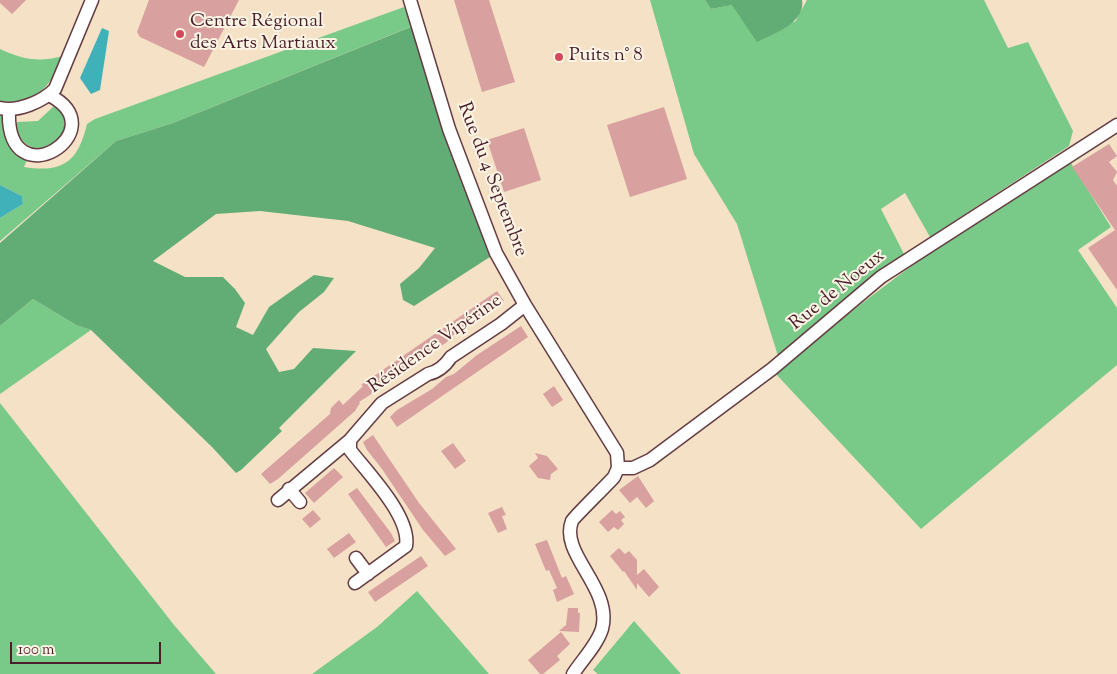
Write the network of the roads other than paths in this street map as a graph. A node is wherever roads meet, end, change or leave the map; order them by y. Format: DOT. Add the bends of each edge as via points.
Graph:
graph roads {
  1 [pos="92,0"];
  2 [pos="410,0"];
  3 [pos="49,95"];
  4 [pos="4,109"];
  5 [pos="1117,124"];
  6 [pos="525,305"];
  7 [pos="350,440"];
  8 [pos="618,468"];
  9 [pos="290,489"];
  10 [pos="278,500"];
  11 [pos="300,502"];
  12 [pos="356,558"];
  13 [pos="368,574"];
  14 [pos="355,583"];
  15 [pos="573,674"];
  1 -- 3 [label="street" via="55,89"];
  2 -- 6 [label="street, Rue du 4 Septembre" via="471,192 496,253"];
  3 -- 4 [label="street" via="34,103"];
  3 -- 4 [label="street" via="62,101 71,120 67,139 52,152 33,154 16,145"];
  5 -- 8 [label="street, Rue de Noeux" via="881,277 772,369 650,460 633,468"];
  6 -- 7 [label="street, Résidence Vipérine" via="451,357 446,365 382,403"];
  6 -- 8 [label="street, Rue du 4 Septembre" via="617,453"];
  7 -- 9 [label="street, Résidence Vipérine"];
  7 -- 13 [label="street" via="350,450 398,514 408,536 406,546"];
  8 -- 15 [label="street" via="614,477 572,520 570,538 599,592 604,610 602,629"];
  9 -- 10 [label="street, Résidence Vipérine"];
  9 -- 11 [label="street"];
  12 -- 13 [label="street"];
  13 -- 14 [label="street"];
}
